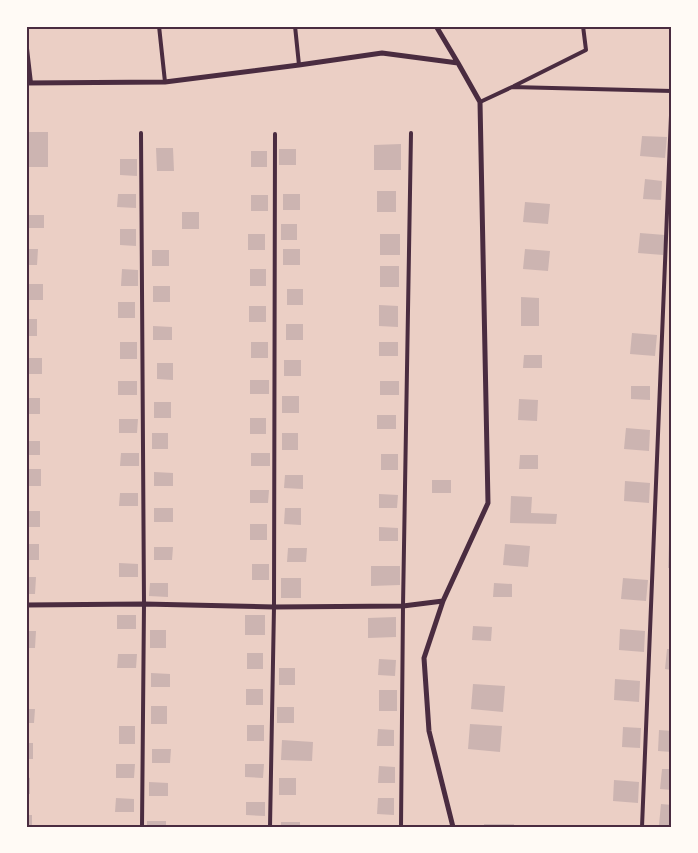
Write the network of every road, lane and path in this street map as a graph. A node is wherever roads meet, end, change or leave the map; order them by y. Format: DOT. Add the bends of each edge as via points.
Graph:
graph roads {
  1 [pos="159,26"];
  2 [pos="295,26"];
  3 [pos="436,26"];
  4 [pos="583,26"];
  5 [pos="26,40"];
  6 [pos="458,63"];
  7 [pos="299,65"];
  8 [pos="165,82"];
  9 [pos="29,83"];
  10 [pos="512,87"];
  11 [pos="672,90"];
  12 [pos="480,102"];
  13 [pos="141,133"];
  14 [pos="411,133"];
  15 [pos="275,134"];
  16 [pos="442,601"];
  17 [pos="144,604"];
  18 [pos="26,605"];
  19 [pos="403,606"];
  20 [pos="274,607"];
  21 [pos="142,827"];
  22 [pos="270,827"];
  23 [pos="401,827"];
  24 [pos="453,827"];
  25 [pos="642,827"];
  1 -- 8 [label="lane"];
  2 -- 7 [label="lane"];
  3 -- 6 [label="street"];
  4 -- 10 [label="lane" via="586,50"];
  5 -- 9 [label="lane"];
  6 -- 7 [label="street" via="382,53"];
  6 -- 12 [label="street"];
  7 -- 8 [label="street"];
  8 -- 9 [label="street"];
  10 -- 11 [label="lane"];
  10 -- 12 [label="lane"];
  11 -- 25 [label="lane"];
  12 -- 16 [label="street" via="488,504"];
  13 -- 17 [label="lane"];
  14 -- 19 [label="lane"];
  15 -- 20 [label="lane"];
  16 -- 19 [label="street"];
  16 -- 24 [label="street" via="424,658 428,731"];
  17 -- 18 [label="street"];
  17 -- 20 [label="street"];
  17 -- 21 [label="lane"];
  19 -- 20 [label="street"];
  19 -- 23 [label="lane"];
  20 -- 22 [label="lane"];
}
